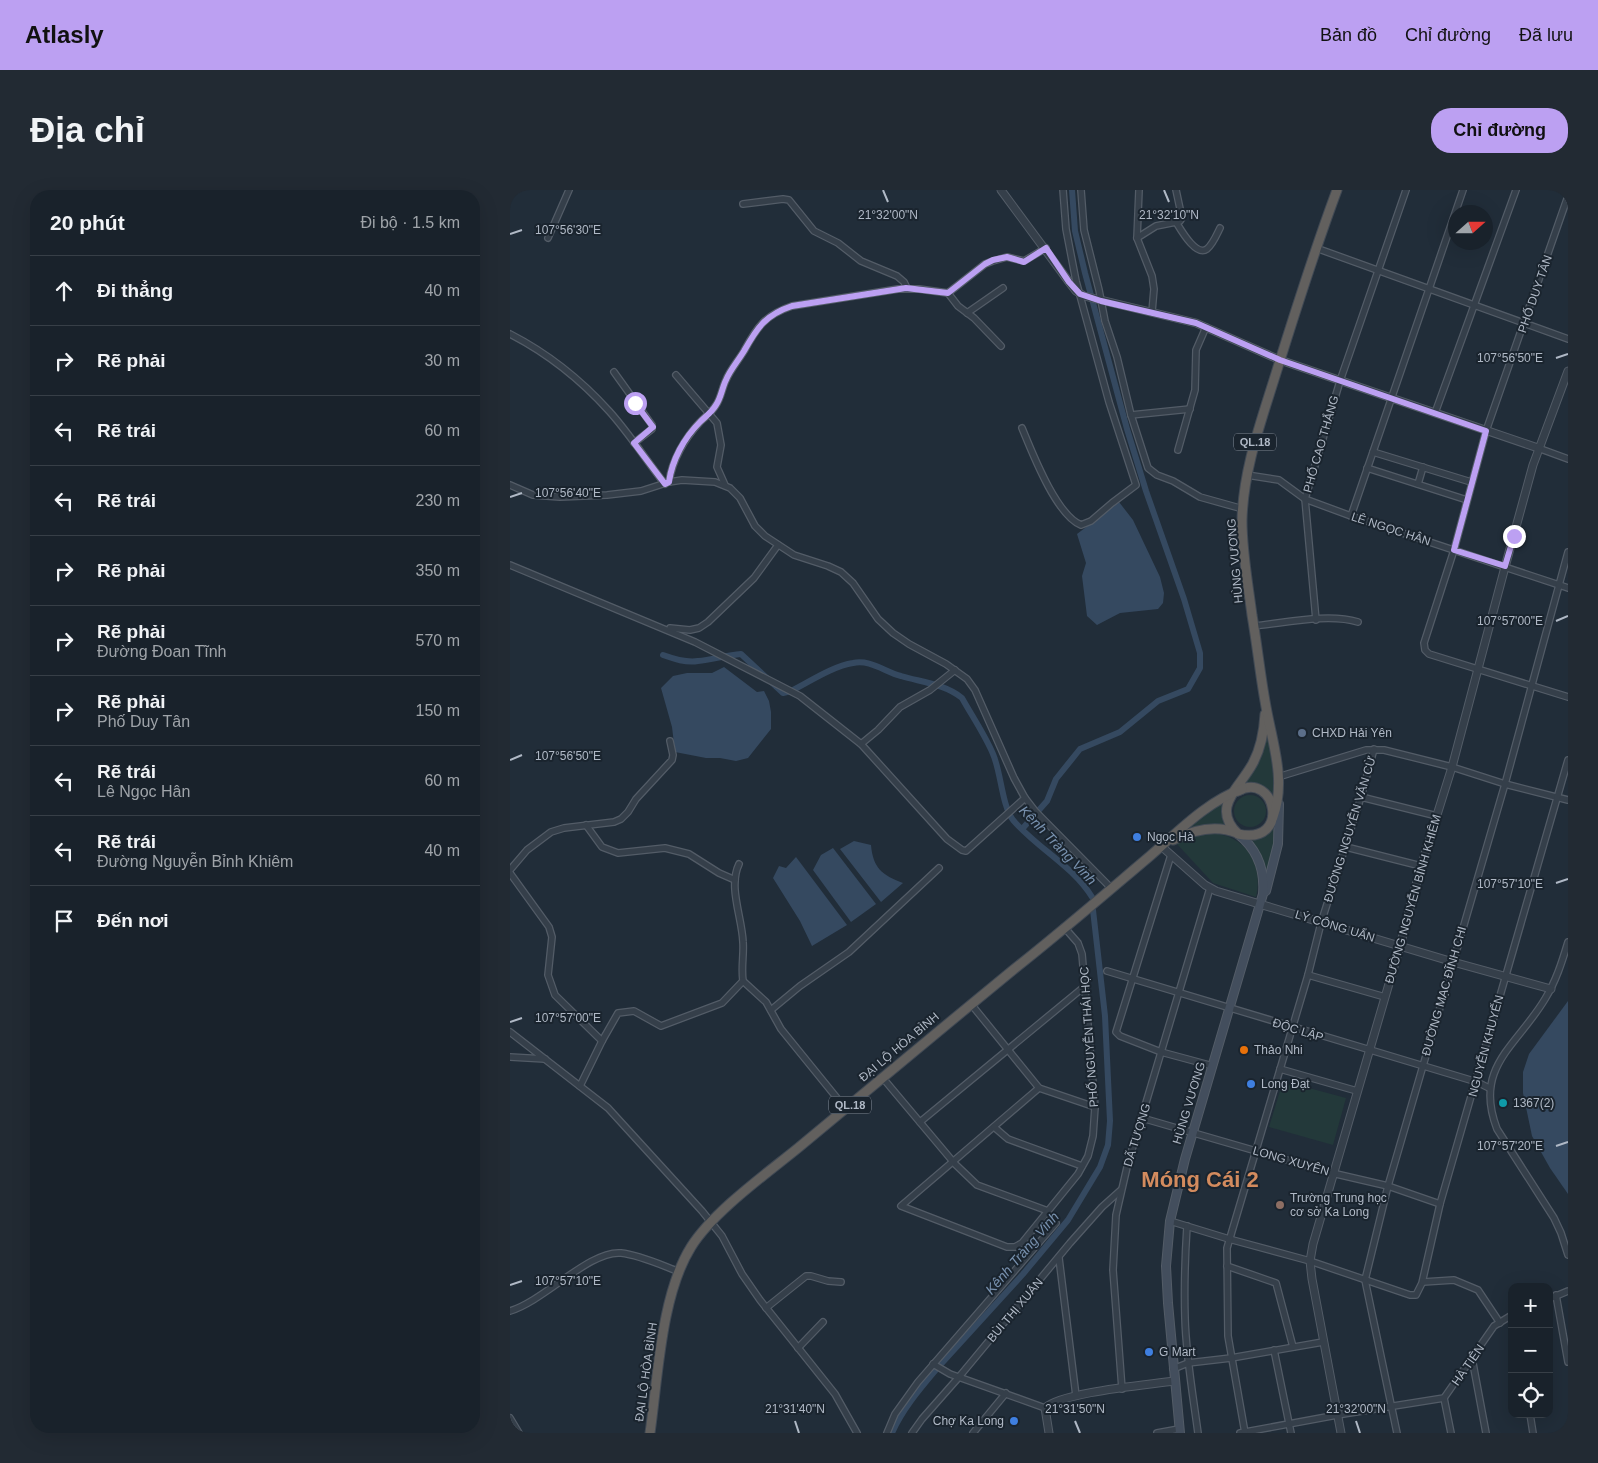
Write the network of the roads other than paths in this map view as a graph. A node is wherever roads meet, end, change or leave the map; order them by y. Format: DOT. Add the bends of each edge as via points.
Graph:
graph roads {
  1 [pos="569,190"];
  2 [pos="1001,190"];
  3 [pos="1063,190"];
  4 [pos="1081,190"];
  5 [pos="1139,190"];
  6 [pos="1176,190"];
  7 [pos="1337,190"];
  8 [pos="1406,190"];
  9 [pos="1463,190"];
  10 [pos="1516,190"];
  11 [pos="1568,196"];
  12 [pos="743,204"];
  13 [pos="1176,222"];
  14 [pos="1220,228"];
  15 [pos="548,238"];
  16 [pos="1137,238"];
  17 [pos="1046,248"];
  18 [pos="1316,248"];
  19 [pos="1377,270"];
  20 [pos="906,288"];
  21 [pos="1003,288"];
  22 [pos="1429,289"];
  23 [pos="948,293"];
  24 [pos="1082,295"];
  25 [pos="1099,300"];
  26 [pos="1474,305"];
  27 [pos="1152,312"];
  28 [pos="967,313"];
  29 [pos="1525,323"];
  30 [pos="1206,327"];
  31 [pos="510,334"];
  32 [pos="1568,339"];
  33 [pos="1001,346"];
  34 [pos="1280,360"];
  35 [pos="1568,371"];
  36 [pos="614,372"];
  37 [pos="676,375"];
  38 [pos="1340,381"];
  39 [pos="1391,398"];
  40 [pos="1190,410"];
  41 [pos="709,413"];
  42 [pos="1435,413"];
  43 [pos="1131,415"];
  44 [pos="1022,428"];
  45 [pos="1486,431"];
  46 [pos="634,443"];
  47 [pos="1538,448"];
  48 [pos="1178,450"];
  49 [pos="1373,452"];
  50 [pos="1568,459"];
  51 [pos="1423,467"];
  52 [pos="1367,468"];
  53 [pos="1247,475"];
  54 [pos="1471,482"];
  55 [pos="667,483"];
  56 [pos="1418,484"];
  57 [pos="510,485"];
  58 [pos="726,485"];
  59 [pos="1306,499"];
  60 [pos="1467,500"];
  61 [pos="1243,509"];
  62 [pos="1351,516"];
  63 [pos="778,545"];
  64 [pos="1454,550"];
  65 [pos="1568,552"];
  66 [pos="510,565"];
  67 [pos="1505,566"];
  68 [pos="1559,585"];
  69 [pos="1568,588"];
  70 [pos="1316,620"];
  71 [pos="1358,622"];
  72 [pos="659,626"];
  73 [pos="1254,626"];
  74 [pos="1478,669"];
  75 [pos="955,670"];
  76 [pos="1532,686"];
  77 [pos="1568,696"];
  78 [pos="1265,704"];
  79 [pos="670,741"];
  80 [pos="861,744"];
  81 [pos="1374,749"];
  82 [pos="1568,760"];
  83 [pos="1452,767"];
  84 [pos="1249,770"];
  85 [pos="1278,777"];
  86 [pos="1505,784"];
  87 [pos="1278,792"];
  88 [pos="1231,795"];
  89 [pos="1361,797"];
  90 [pos="1557,797"];
  91 [pos="1025,798"];
  92 [pos="1568,800"];
  93 [pos="1274,812"];
  94 [pos="1437,816"];
  95 [pos="586,825"];
  96 [pos="1238,834"];
  97 [pos="1278,836"];
  98 [pos="1161,846"];
  99 [pos="1346,847"];
  100 [pos="1171,855"];
  101 [pos="739,864"];
  102 [pos="1421,866"];
  103 [pos="939,868"];
  104 [pos="510,872"];
  105 [pos="735,880"];
  106 [pos="1111,888"];
  107 [pos="1210,888"];
  108 [pos="1261,904"];
  109 [pos="1321,923"];
  110 [pos="1064,927"];
  111 [pos="1568,942"];
  112 [pos="1400,946"];
  113 [pos="1453,962"];
  114 [pos="1107,972"];
  115 [pos="1308,975"];
  116 [pos="1505,977"];
  117 [pos="1132,979"];
  118 [pos="743,981"];
  119 [pos="1085,986"];
  120 [pos="1551,989"];
  121 [pos="1179,993"];
  122 [pos="1385,997"];
  123 [pos="971,1004"];
  124 [pos="1230,1009"];
  125 [pos="771,1010"];
  126 [pos="1292,1028"];
  127 [pos="510,1032"];
  128 [pos="602,1041"];
  129 [pos="1007,1049"];
  130 [pos="1369,1051"];
  131 [pos="1161,1052"];
  132 [pos="510,1057"];
  133 [pos="545,1059"];
  134 [pos="1213,1066"];
  135 [pos="1423,1067"];
  136 [pos="1280,1069"];
  137 [pos="882,1077"];
  138 [pos="1476,1082"];
  139 [pos="580,1086"];
  140 [pos="1039,1088"];
  141 [pos="1489,1088"];
  142 [pos="1357,1091"];
  143 [pos="1095,1107"];
  144 [pos="845,1108"];
  145 [pos="1142,1118"];
  146 [pos="920,1122"];
  147 [pos="994,1127"];
  148 [pos="1193,1132"];
  149 [pos="1256,1150"];
  150 [pos="953,1161"];
  151 [pos="1082,1166"];
  152 [pos="1332,1173"];
  153 [pos="1388,1186"];
  154 [pos="1121,1190"];
  155 [pos="1440,1204"];
  156 [pos="1048,1211"];
  157 [pos="1170,1221"];
  158 [pos="712,1222"];
  159 [pos="1056,1223"];
  160 [pos="1188,1226"];
  161 [pos="1229,1239"];
  162 [pos="1568,1255"];
  163 [pos="1059,1258"];
  164 [pos="1310,1261"];
  165 [pos="1227,1266"];
  166 [pos="680,1272"];
  167 [pos="1365,1280"];
  168 [pos="841,1282"];
  169 [pos="1423,1282"];
  170 [pos="1568,1291"];
  171 [pos="1556,1296"];
  172 [pos="1553,1297"];
  173 [pos="766,1308"];
  174 [pos="510,1311"];
  175 [pos="1508,1318"];
  176 [pos="823,1322"];
  177 [pos="1500,1322"];
  178 [pos="1323,1342"];
  179 [pos="798,1348"];
  180 [pos="1293,1348"];
  181 [pos="1274,1350"];
  182 [pos="1231,1358"];
  183 [pos="1472,1358"];
  184 [pos="1568,1362"];
  185 [pos="1188,1363"];
  186 [pos="933,1364"];
  187 [pos="1173,1369"];
  188 [pos="959,1377"];
  189 [pos="1174,1381"];
  190 [pos="1122,1389"];
  191 [pos="1006,1393"];
  192 [pos="1076,1396"];
  193 [pos="1444,1398"];
  194 [pos="1392,1406"];
  195 [pos="1045,1408"];
  196 [pos="1337,1415"];
  197 [pos="510,1418"];
  198 [pos="1531,1418"];
  199 [pos="1289,1424"];
  200 [pos="1180,1431"];
  201 [pos="519,1433"];
  202 [pos="650,1433"];
  203 [pos="857,1433"];
  204 [pos="887,1433"];
  205 [pos="912,1433"];
  206 [pos="973,1433"];
  207 [pos="1049,1433"];
  208 [pos="1157,1433"];
  209 [pos="1198,1433"];
  210 [pos="1243,1433"];
  211 [pos="1291,1433"];
  212 [pos="1340,1433"];
  213 [pos="1397,1433"];
  214 [pos="1451,1433"];
  215 [pos="1486,1433"];
  216 [pos="1533,1433"];
  1 -- 15 [label="street"];
  2 -- 17 [label="street"];
  3 -- 24 [label="street" via="1066,229"];
  4 -- 25 [label="street" via="1084,230"];
  5 -- 16 [label="street"];
  6 -- 13 [label="street" via="1182,218"];
  7 -- 18 [label="highway, HÙNG VƯƠNG / QL.18"];
  8 -- 19 [label="street, PHỐ CAO THẮNG"];
  9 -- 22 [label="street"];
  10 -- 26 [label="street"];
  11 -- 29 [label="street, PHỐ DUY TÂN"];
  12 -- 20 [label="street" via="789,200 814,231 838,243 861,261 897,276"];
  13 -- 14 [label="street" via="1198,250 1209,247"];
  13 -- 16 [label="street" via="1156,226"];
  16 -- 27 [label="street" via="1152,276"];
  17 -- 23 [label="street" via="1024,262 1007,257 985,264"];
  17 -- 24 [label="street"];
  18 -- 19 [label="street"];
  18 -- 34 [label="highway, HÙNG VƯƠNG / QL.18"];
  19 -- 22 [label="street"];
  19 -- 38 [label="street, PHỐ CAO THẮNG"];
  20 -- 23 [label="street"];
  20 -- 41 [label="street" via="792,306 768,317 752,334 725,381 716,406"];
  21 -- 28 [label="street"];
  22 -- 26 [label="street"];
  22 -- 39 [label="street"];
  23 -- 28 [label="street"];
  24 -- 25 [label="street"];
  24 -- 44 [label="street" via="1109,402 1136,485 1091,521 1081,525 1054,496"];
  25 -- 27 [label="street"];
  25 -- 43 [label="street"];
  26 -- 29 [label="street"];
  26 -- 42 [label="street"];
  27 -- 30 [label="street"];
  28 -- 33 [label="street"];
  29 -- 32 [label="street"];
  29 -- 45 [label="street, PHỐ DUY TÂN"];
  30 -- 34 [label="street"];
  30 -- 40 [label="street" via="1196,350 1196,383"];
  31 -- 46 [label="street" via="544,354 586,388"];
  34 -- 38 [label="street"];
  34 -- 53 [label="highway, HÙNG VƯƠNG / QL.18"];
  35 -- 47 [label="street, ĐƯỜNG NGUYỄN BỈNH KHIÊM"];
  36 -- 46 [label="street" via="652,425 652,429"];
  37 -- 41 [label="street"];
  38 -- 39 [label="street"];
  38 -- 59 [label="street, PHỐ CAO THẮNG"];
  39 -- 42 [label="street"];
  39 -- 49 [label="street"];
  40 -- 43 [label="street"];
  40 -- 48 [label="street"];
  41 -- 55 [label="street" via="681,447"];
  41 -- 58 [label="street" via="715,419 720,435 717,467"];
  42 -- 45 [label="street"];
  43 -- 61 [label="street" via="1148,468 1200,497"];
  45 -- 47 [label="street"];
  45 -- 54 [label="street, PHỐ DUY TÂN"];
  46 -- 55 [label="street"];
  47 -- 50 [label="street"];
  47 -- 67 [label="street, ĐƯỜNG NGUYỄN BỈNH KHIÊM"];
  49 -- 51 [label="street"];
  49 -- 52 [label="street"];
  51 -- 54 [label="street"];
  51 -- 56 [label="street"];
  52 -- 56 [label="street"];
  52 -- 62 [label="street"];
  53 -- 59 [label="street, LÊ NGỌC HÂN" via="1279,480"];
  53 -- 61 [label="highway, HÙNG VƯƠNG / QL.18"];
  54 -- 60 [label="street, PHỐ DUY TÂN"];
  55 -- 57 [label="street" via="641,491 574,497 533,495"];
  55 -- 58 [label="street" via="691,480"];
  56 -- 60 [label="street"];
  58 -- 63 [label="street" via="740,498 755,526"];
  59 -- 62 [label="street, LÊ NGỌC HÂN"];
  59 -- 70 [label="street, PHỐ CAO THẮNG"];
  60 -- 64 [label="street, PHỐ DUY TÂN"];
  61 -- 73 [label="highway, HÙNG VƯƠNG / QL.18" via="1243,545"];
  62 -- 64 [label="street, LÊ NGỌC HÂN"];
  63 -- 72 [label="street" via="754,578 708,622 690,630"];
  63 -- 75 [label="street" via="841,572 893,633"];
  64 -- 67 [label="street, LÊ NGỌC HÂN"];
  64 -- 74 [label="street, PHỐ DUY TÂN" via="1424,644 1425,650"];
  65 -- 68 [label="street, ĐƯỜNG MẠC ĐĨNH CHI"];
  66 -- 72 [label="street"];
  67 -- 68 [label="street, LÊ NGỌC HÂN"];
  67 -- 74 [label="street, ĐƯỜNG NGUYỄN BỈNH KHIÊM"];
  68 -- 69 [label="street, LÊ NGỌC HÂN"];
  68 -- 76 [label="street, ĐƯỜNG MẠC ĐĨNH CHI"];
  70 -- 71 [label="street"];
  70 -- 73 [label="street"];
  72 -- 80 [label="street" via="800,696"];
  73 -- 78 [label="highway, HÙNG VƯƠNG / QL.18"];
  74 -- 76 [label="street"];
  74 -- 83 [label="street, ĐƯỜNG NGUYỄN BỈNH KHIÊM"];
  75 -- 80 [label="street" via="930,690 900,707"];
  75 -- 91 [label="street" via="971,684"];
  76 -- 77 [label="street"];
  76 -- 86 [label="street, ĐƯỜNG MẠC ĐĨNH CHI"];
  78 -- 84 [label="highway" via="1262,741"];
  78 -- 85 [label="highway"];
  79 -- 95 [label="street" via="672,760 636,799 626,815 614,822"];
  80 -- 91 [label="street" via="946,839 962,850 966,851"];
  81 -- 83 [label="street"];
  81 -- 85 [label="street"];
  81 -- 89 [label="street, ĐƯỜNG NGUYỄN VĂN CỪ"];
  82 -- 90 [label="street, NGUYỄN KHUYẾN"];
  83 -- 86 [label="street"];
  83 -- 94 [label="street, ĐƯỜNG NGUYỄN BỈNH KHIÊM"];
  84 -- 88 [label="highway"];
  84 -- 88 [label="highway"];
  85 -- 87 [label="highway"];
  86 -- 90 [label="street"];
  86 -- 113 [label="street, ĐƯỜNG MẠC ĐĨNH CHI"];
  87 -- 93 [label="highway"];
  87 -- 97 [label="main road"];
  88 -- 93 [label="highway" via="1250,788 1265,793"];
  88 -- 96 [label="highway" via="1226,814"];
  88 -- 98 [label="highway"];
  89 -- 94 [label="street"];
  89 -- 99 [label="street, ĐƯỜNG NGUYỄN VĂN CỪ"];
  90 -- 92 [label="street"];
  90 -- 116 [label="street, NGUYỄN KHUYẾN"];
  91 -- 106 [label="street"];
  93 -- 96 [label="highway" via="1270,824 1260,833 1253,836"];
  93 -- 97 [label="main road"];
  94 -- 102 [label="street, ĐƯỜNG NGUYỄN BỈNH KHIÊM"];
  95 -- 104 [label="street" via="564,828 544,836 527,850"];
  95 -- 105 [label="street" via="602,847 618,853 665,848 688,854"];
  96 -- 98 [label="highway" via="1202,829"];
  96 -- 108 [label="main road" via="1252,848 1260,865 1264,885"];
  97 -- 108 [label="main road"];
  98 -- 100 [label="street, LÝ CÔNG UẨN"];
  98 -- 106 [label="highway, ĐẠI LỘ HÒA BÌNH / QL.18"];
  99 -- 102 [label="street"];
  99 -- 109 [label="street, ĐƯỜNG NGUYỄN VĂN CỪ"];
  100 -- 107 [label="street, LÝ CÔNG UẨN"];
  100 -- 117 [label="street"];
  101 -- 105 [label="street"];
  102 -- 112 [label="street, ĐƯỜNG NGUYỄN BỈNH KHIÊM"];
  103 -- 125 [label="street" via="850,952"];
  104 -- 128 [label="street" via="549,927 552,937 548,975 555,995"];
  105 -- 118 [label="street" via="742,923"];
  106 -- 110 [label="highway, ĐẠI LỘ HÒA BÌNH / QL.18"];
  107 -- 108 [label="street, LÝ CÔNG UẨN"];
  107 -- 121 [label="street, DÃ TƯỢNG"];
  108 -- 109 [label="street, LÝ CÔNG UẨN"];
  108 -- 124 [label="main road, HÙNG VƯƠNG"];
  109 -- 112 [label="street, LÝ CÔNG UẨN"];
  109 -- 115 [label="street, ĐƯỜNG NGUYỄN VĂN CỪ"];
  110 -- 119 [label="street, PHỐ NGUYỄN THÁI HỌC" via="1078,943 1082,954"];
  110 -- 123 [label="highway, ĐẠI LỘ HÒA BÌNH / QL.18"];
  111 -- 120 [label="street"];
  112 -- 113 [label="street, LÝ CÔNG UẨN"];
  112 -- 122 [label="street, ĐƯỜNG NGUYỄN BỈNH KHIÊM"];
  113 -- 116 [label="street, LÝ CÔNG UẨN"];
  113 -- 135 [label="street, ĐƯỜNG MẠC ĐĨNH CHI"];
  114 -- 117 [label="street, ĐỘC LẬP"];
  115 -- 122 [label="street"];
  115 -- 126 [label="street, ĐƯỜNG NGUYỄN VĂN CỪ"];
  116 -- 120 [label="street, LÝ CÔNG UẨN"];
  116 -- 138 [label="street, NGUYỄN KHUYẾN"];
  117 -- 121 [label="street, ĐỘC LẬP"];
  117 -- 131 [label="street" via="1116,1032"];
  118 -- 125 [label="street"];
  118 -- 128 [label="street" via="722,1003 661,1026 634,1011 618,1013"];
  119 -- 129 [label="street"];
  119 -- 143 [label="street, PHỐ NGUYỄN THÁI HỌC"];
  120 -- 141 [label="street" via="1502,1058"];
  121 -- 124 [label="street, ĐỘC LẬP"];
  121 -- 131 [label="street, DÃ TƯỢNG"];
  122 -- 130 [label="street, ĐƯỜNG NGUYỄN BỈNH KHIÊM"];
  123 -- 129 [label="street"];
  123 -- 137 [label="highway, ĐẠI LỘ HÒA BÌNH / QL.18"];
  124 -- 126 [label="street, ĐỘC LẬP"];
  124 -- 134 [label="main road, HÙNG VƯƠNG"];
  125 -- 144 [label="street" via="781,1029"];
  126 -- 130 [label="street, ĐỘC LẬP"];
  126 -- 136 [label="street, ĐƯỜNG NGUYỄN VĂN CỪ"];
  127 -- 133 [label="street"];
  128 -- 139 [label="street"];
  129 -- 140 [label="street"];
  129 -- 146 [label="street"];
  130 -- 135 [label="street, ĐỘC LẬP"];
  130 -- 142 [label="street, ĐƯỜNG NGUYỄN BỈNH KHIÊM"];
  131 -- 134 [label="street"];
  131 -- 145 [label="street, DÃ TƯỢNG"];
  132 -- 133 [label="street"];
  133 -- 139 [label="street"];
  134 -- 148 [label="main road, HÙNG VƯƠNG"];
  135 -- 138 [label="street, ĐỘC LẬP"];
  135 -- 153 [label="street, ĐƯỜNG MẠC ĐĨNH CHI"];
  136 -- 142 [label="street"];
  136 -- 149 [label="street, ĐƯỜNG NGUYỄN VĂN CỪ"];
  137 -- 144 [label="highway, ĐẠI LỘ HÒA BÌNH / QL.18"];
  137 -- 146 [label="street"];
  138 -- 141 [label="street, ĐỘC LẬP"];
  138 -- 155 [label="street, NGUYỄN KHUYẾN"];
  139 -- 158 [label="street" via="615,1115"];
  140 -- 143 [label="street"];
  140 -- 147 [label="street"];
  141 -- 162 [label="street" via="1491,1114 1497,1129 1554,1218"];
  142 -- 152 [label="street, ĐƯỜNG NGUYỄN BỈNH KHIÊM"];
  143 -- 151 [label="street, PHỐ NGUYỄN THÁI HỌC" via="1093,1136"];
  144 -- 158 [label="highway, ĐẠI LỘ HÒA BÌNH / QL.18"];
  145 -- 148 [label="street, LONG XUYÊN"];
  145 -- 154 [label="street, DÃ TƯỢNG"];
  146 -- 150 [label="street"];
  147 -- 150 [label="street"];
  147 -- 151 [label="street" via="1008,1139"];
  148 -- 149 [label="street, LONG XUYÊN"];
  148 -- 157 [label="main road, HÙNG VƯƠNG"];
  149 -- 152 [label="street, LONG XUYÊN"];
  149 -- 161 [label="street, ĐƯỜNG NGUYỄN VĂN CỪ"];
  150 -- 156 [label="street" via="977,1185"];
  150 -- 156 [label="street, PHỐ NGUYỄN THÁI HỌC" via="901,1206 1007,1247 1022,1243"];
  151 -- 156 [label="street, PHỐ NGUYỄN THÁI HỌC"];
  152 -- 153 [label="street, LONG XUYÊN"];
  152 -- 164 [label="street, ĐƯỜNG NGUYỄN BỈNH KHIÊM"];
  153 -- 155 [label="street, LONG XUYÊN"];
  153 -- 167 [label="street, ĐƯỜNG MẠC ĐĨNH CHI"];
  154 -- 163 [label="street, BÙI THỊ XUÂN" via="1102,1207"];
  154 -- 190 [label="street, DÃ TƯỢNG" via="1112,1270"];
  155 -- 169 [label="street, NGUYỄN KHUYẾN"];
  157 -- 160 [label="street"];
  157 -- 187 [label="main road, HÙNG VƯƠNG" via="1167,1285"];
  158 -- 166 [label="highway, ĐẠI LỘ HÒA BÌNH / QL.18" via="692,1246"];
  158 -- 173 [label="street"];
  159 -- 186 [label="street"];
  160 -- 161 [label="street"];
  160 -- 185 [label="street" via="1184,1320"];
  161 -- 164 [label="street"];
  161 -- 165 [label="street, ĐƯỜNG NGUYỄN VĂN CỪ"];
  163 -- 188 [label="street, BÙI THỊ XUÂN"];
  163 -- 192 [label="street"];
  164 -- 167 [label="street"];
  164 -- 178 [label="street, ĐƯỜNG NGUYỄN BỈNH KHIÊM"];
  165 -- 180 [label="street" via="1276,1283"];
  165 -- 182 [label="street, ĐƯỜNG NGUYỄN VĂN CỪ"];
  166 -- 174 [label="street" via="628,1254 610,1254 588,1263 530,1303"];
  166 -- 202 [label="highway, ĐẠI LỘ HÒA BÌNH / QL.18" via="665,1323"];
  167 -- 169 [label="street, NGUYỄN KHUYẾN" via="1410,1295 1416,1295"];
  167 -- 194 [label="street, ĐƯỜNG MẠC ĐĨNH CHI"];
  168 -- 173 [label="street" via="806,1276"];
  169 -- 177 [label="street" via="1454,1280 1478,1290"];
  170 -- 171 [label="street"];
  171 -- 172 [label="street"];
  171 -- 184 [label="street"];
  173 -- 179 [label="street"];
  175 -- 177 [label="street, HÀ TIÊN"];
  176 -- 179 [label="street"];
  177 -- 183 [label="street, HÀ TIÊN"];
  178 -- 180 [label="street"];
  178 -- 196 [label="street, ĐƯỜNG NGUYỄN BỈNH KHIÊM"];
  179 -- 203 [label="street" via="834,1394"];
  180 -- 181 [label="street"];
  181 -- 182 [label="street"];
  181 -- 199 [label="street"];
  182 -- 185 [label="street"];
  182 -- 210 [label="street, ĐƯỜNG NGUYỄN VĂN CỪ"];
  183 -- 193 [label="street, HÀ TIÊN"];
  183 -- 215 [label="street"];
  185 -- 187 [label="street"];
  185 -- 209 [label="street"];
  186 -- 188 [label="street"];
  186 -- 204 [label="street" via="895,1414"];
  187 -- 189 [label="main road, HÙNG VƯƠNG"];
  188 -- 191 [label="street"];
  188 -- 205 [label="street, BÙI THỊ XUÂN"];
  189 -- 190 [label="street"];
  189 -- 200 [label="main road, HÙNG VƯƠNG"];
  190 -- 192 [label="street"];
  191 -- 195 [label="street"];
  191 -- 206 [label="street"];
  192 -- 195 [label="street"];
  193 -- 194 [label="street, HÀ TIÊN"];
  193 -- 214 [label="street"];
  194 -- 196 [label="street, HÀ TIÊN"];
  194 -- 213 [label="street, ĐƯỜNG MẠC ĐĨNH CHI"];
  195 -- 207 [label="street"];
  196 -- 199 [label="street, HÀ TIÊN"];
  196 -- 212 [label="street, ĐƯỜNG NGUYỄN BỈNH KHIÊM"];
  197 -- 201 [label="street"];
  198 -- 216 [label="street"];
  199 -- 210 [label="street, HÀ TIÊN"];
  199 -- 211 [label="street"];
  200 -- 208 [label="street"];
}
